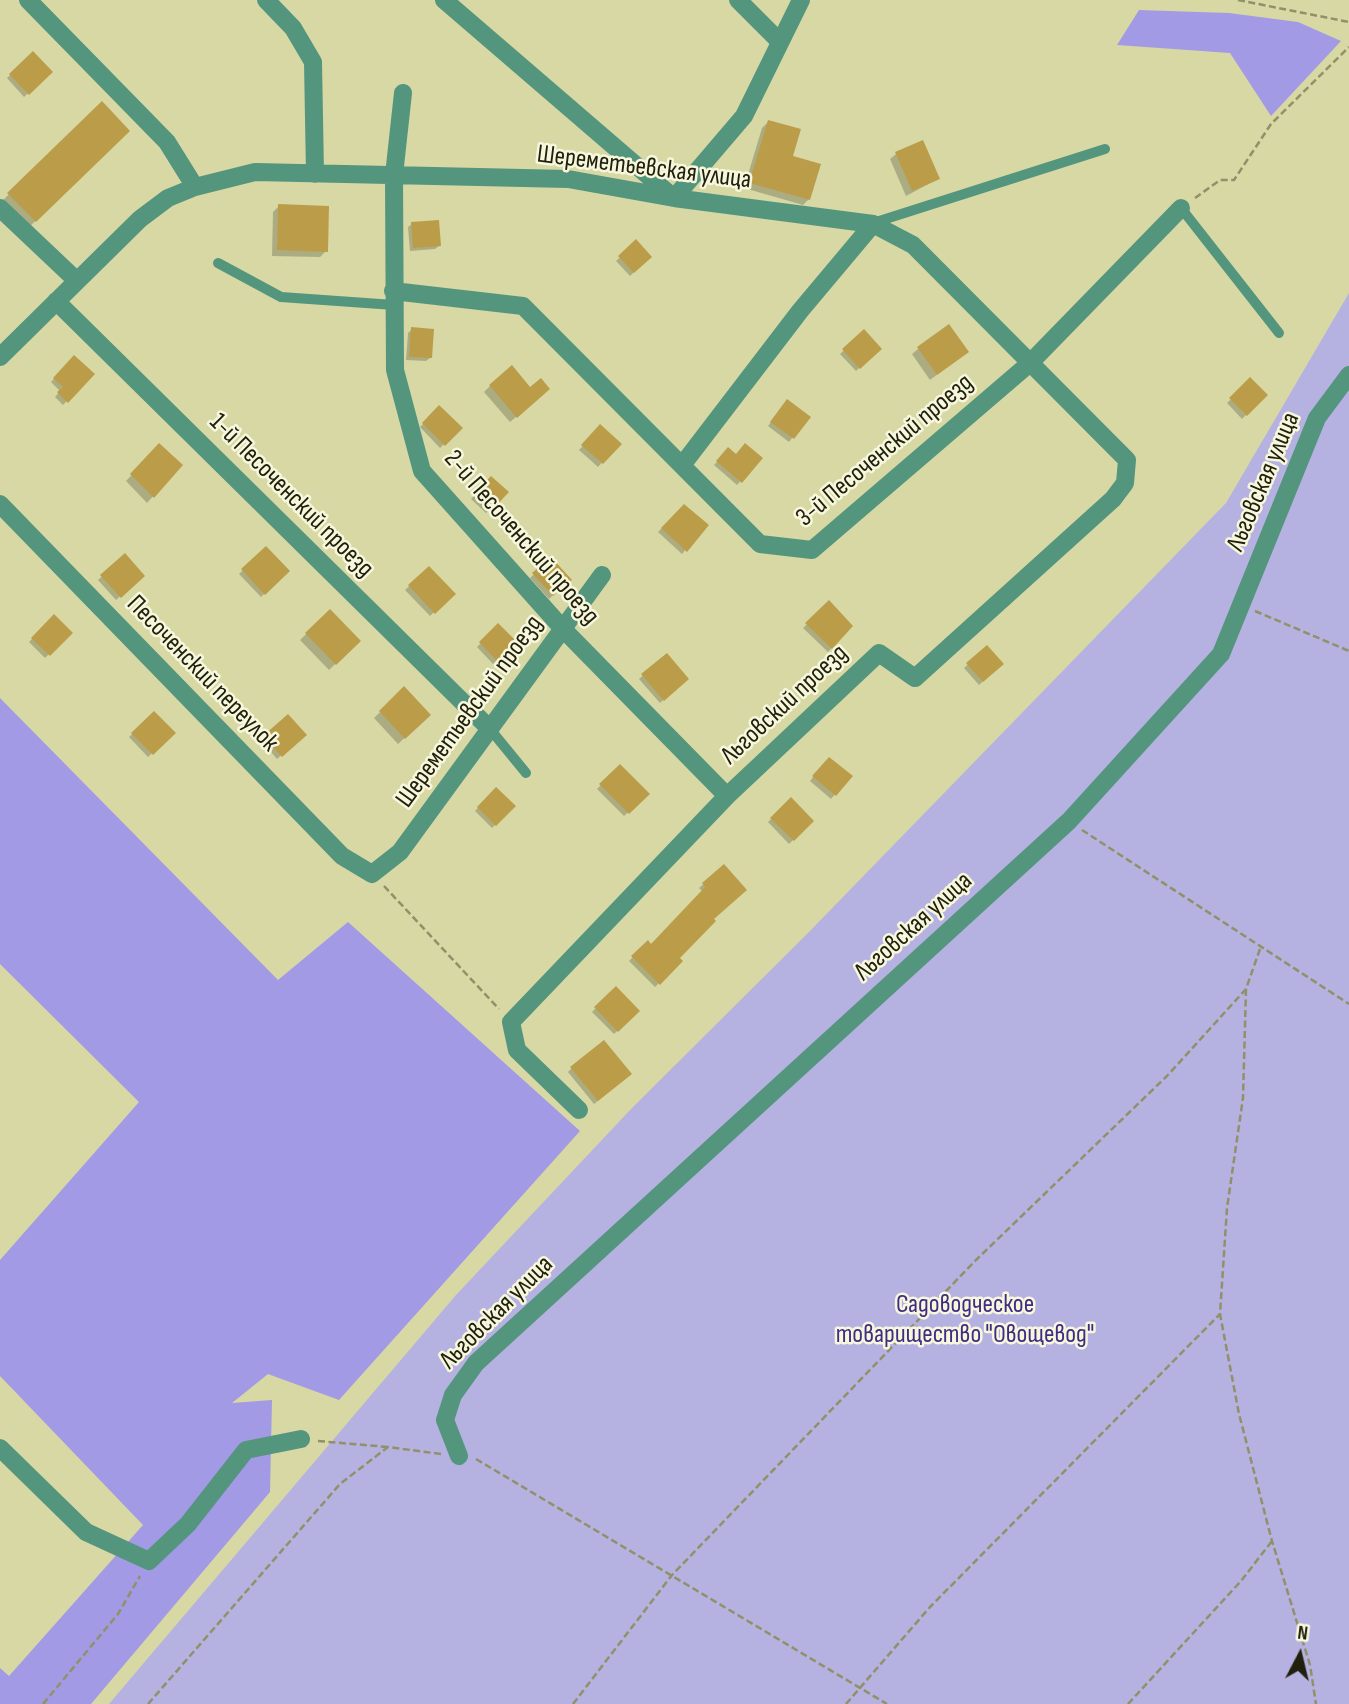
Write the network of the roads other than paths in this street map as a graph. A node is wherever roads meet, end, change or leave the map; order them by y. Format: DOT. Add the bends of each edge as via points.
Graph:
graph roads {
  1 [pos="28,0"];
  2 [pos="266,0"];
  3 [pos="444,0"];
  4 [pos="738,0"];
  5 [pos="801,0"];
  6 [pos="779,41"];
  7 [pos="403,93"];
  8 [pos="1105,149"];
  9 [pos="315,174"];
  10 [pos="394,175"];
  11 [pos="195,187"];
  12 [pos="674,198"];
  13 [pos="0,208"];
  14 [pos="1181,208"];
  15 [pos="873,224"];
  16 [pos="218,263"];
  17 [pos="76,281"];
  18 [pos="393,298"];
  19 [pos="56,300"];
  20 [pos="1279,332"];
  21 [pos="0,357"];
  22 [pos="1030,363"];
  23 [pos="1349,375"];
  24 [pos="1127,460"];
  25 [pos="683,464"];
  26 [pos="0,504"];
  27 [pos="602,575"];
  28 [pos="563,629"];
  29 [pos="489,729"];
  30 [pos="526,773"];
  31 [pos="727,796"];
  32 [pos="372,874"];
  33 [pos="579,1110"];
  34 [pos="301,1439"];
  35 [pos="0,1448"];
  36 [pos="459,1456"];
  1 -- 11 [label="street" via="167,142"];
  2 -- 9 [label="street" via="293,28 313,62"];
  3 -- 12 [label="street"];
  4 -- 6 [label="street"];
  5 -- 6 [label="street"];
  6 -- 12 [label="street" via="744,116"];
  7 -- 10 [label="street, 2-й Песоченский проезд"];
  8 -- 15 [label="lane"];
  9 -- 10 [label="street, Шереметьевская улица"];
  9 -- 11 [label="street, Шереметьевская улица" via="255,173"];
  10 -- 12 [label="street, Шереметьевская улица" via="568,179"];
  10 -- 18 [label="street, 2-й Песоченский проезд"];
  11 -- 17 [label="street, Шереметьевская улица" via="168,198 139,219"];
  12 -- 15 [label="street, Шереметьевская улица"];
  13 -- 17 [label="street"];
  14 -- 20 [label="lane"];
  14 -- 22 [label="street, 3-й Песоченский проезд"];
  15 -- 22 [label="street, Шереметьевская улица" via="913,246"];
  15 -- 25 [label="street"];
  16 -- 18 [label="lane" via="281,297"];
  17 -- 19 [label="street, Шереметьевская улица"];
  18 -- 25 [label="street, 3-й Песоченский проезд" via="523,306"];
  18 -- 28 [label="street, 2-й Песоченский проезд" via="395,370 422,471"];
  19 -- 21 [label="street, Шереметьевская улица"];
  19 -- 29 [label="street, 1-й Песоченский проезд"];
  22 -- 24 [label="street, Шереметьевская улица"];
  22 -- 25 [label="street, 3-й Песоченский проезд" via="812,550 760,544"];
  23 -- 36 [label="street, Льговская улица" via="1317,418 1221,654 1069,821 476,1363 453,1395 445,1420"];
  24 -- 31 [label="street, Льговский проезд" via="1125,483 1113,499 915,678 879,653"];
  26 -- 32 [label="street, Песоченский переулок" via="342,856"];
  27 -- 28 [label="street, Шереметьевский проезд"];
  28 -- 29 [label="street, Шереметьевский проезд"];
  28 -- 31 [label="street, 2-й Песоченский проезд"];
  29 -- 30 [label="lane"];
  29 -- 32 [label="street, Шереметьевский проезд" via="400,852"];
  31 -- 33 [label="street, Льговский проезд" via="511,1022 517,1050"];
  34 -- 35 [label="street" via="246,1450 188,1524 149,1561 86,1532"];
}
